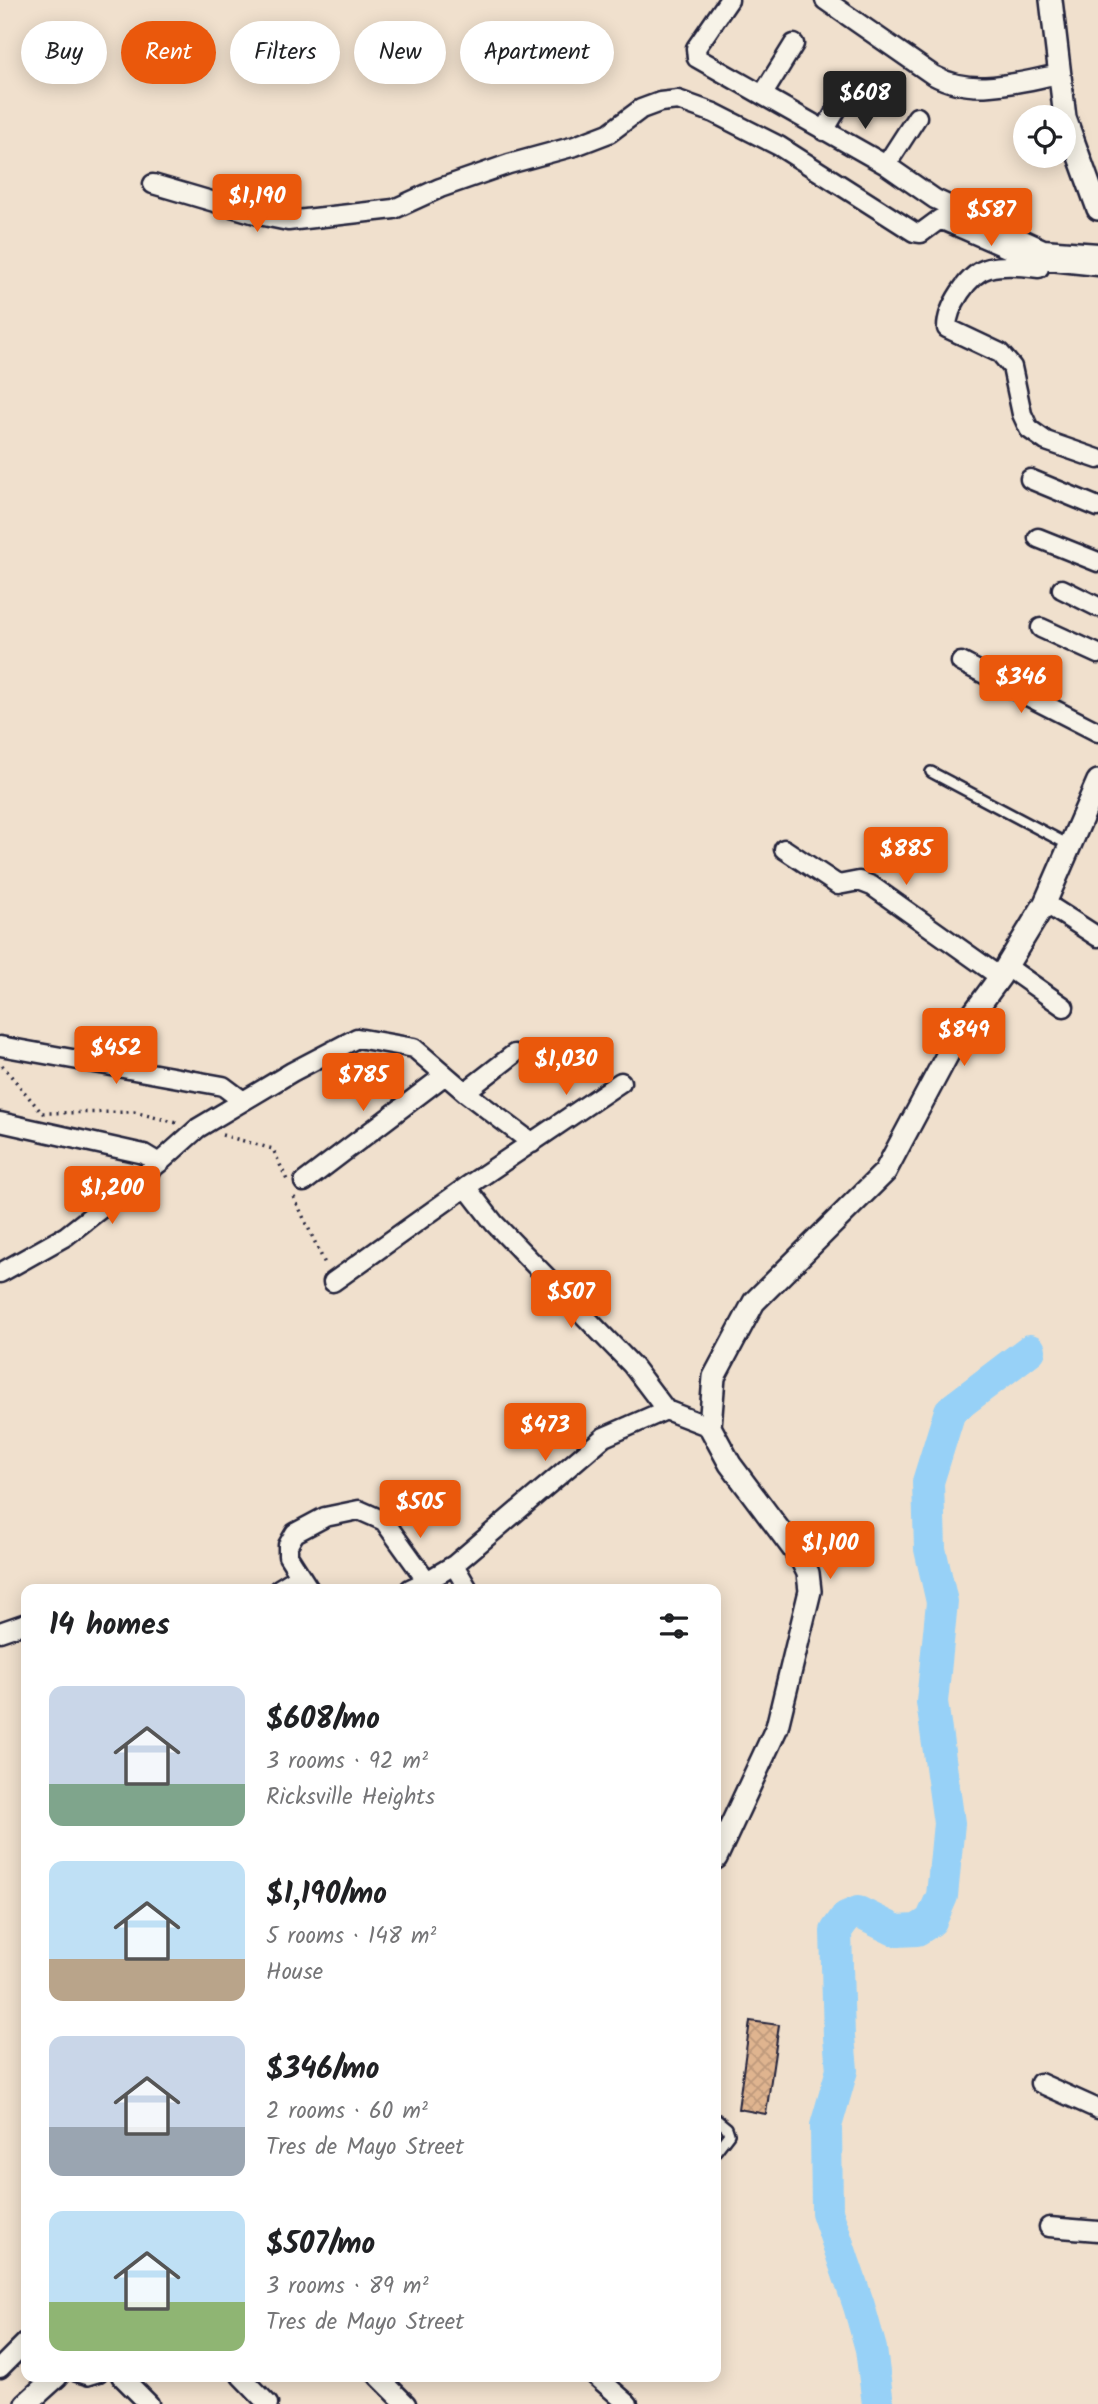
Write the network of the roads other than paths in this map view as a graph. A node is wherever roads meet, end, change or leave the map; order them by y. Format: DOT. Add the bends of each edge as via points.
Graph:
graph roads {
  1 [pos="729,0"];
  2 [pos="825,0"];
  3 [pos="1051,0"];
  4 [pos="794,44"];
  5 [pos="1060,74"];
  6 [pos="851,85"];
  7 [pos="763,94"];
  8 [pos="917,117"];
  9 [pos="824,131"];
  10 [pos="886,165"];
  11 [pos="153,184"];
  12 [pos="1098,209"];
  13 [pos="1098,253"];
  14 [pos="1098,266"];
  15 [pos="1098,272"];
  16 [pos="1098,459"];
  17 [pos="1031,479"];
  18 [pos="1098,507"];
  19 [pos="1038,538"];
  20 [pos="1098,562"];
  21 [pos="1062,589"];
  22 [pos="1098,607"];
  23 [pos="1041,628"];
  24 [pos="1098,654"];
  25 [pos="961,662"];
  26 [pos="1098,732"];
  27 [pos="931,772"];
  28 [pos="1098,781"];
  29 [pos="1071,845"];
  30 [pos="784,849"];
  31 [pos="1045,903"];
  32 [pos="1098,937"];
  33 [pos="1003,971"];
  34 [pos="1064,1007"];
  35 [pos="0,1046"];
  36 [pos="514,1054"];
  37 [pos="445,1075"];
  38 [pos="621,1082"];
  39 [pos="465,1092"];
  40 [pos="243,1101"];
  41 [pos="0,1122"];
  42 [pos="532,1143"];
  43 [pos="159,1163"];
  44 [pos="304,1182"];
  45 [pos="466,1187"];
  46 [pos="0,1273"];
  47 [pos="333,1282"];
  48 [pos="666,1410"];
  49 [pos="709,1427"];
  50 [pos="454,1565"];
  51 [pos="427,1581"];
  52 [pos="305,1582"];
  53 [pos="421,1584"];
  54 [pos="465,1584"];
  55 [pos="21,1625"];
  56 [pos="0,1632"];
  57 [pos="721,1847"];
  58 [pos="1040,2083"];
  59 [pos="1098,2109"];
  60 [pos="721,2124"];
  61 [pos="721,2144"];
  62 [pos="1049,2227"];
  63 [pos="1098,2231"];
  64 [pos="21,2347"];
  65 [pos="0,2368"];
  66 [pos="52,2382"];
  67 [pos="127,2382"];
  68 [pos="247,2382"];
  69 [pos="384,2382"];
  70 [pos="603,2382"];
  71 [pos="34,2402"];
  72 [pos="149,2404"];
  73 [pos="268,2404"];
  74 [pos="406,2404"];
  75 [pos="628,2404"];
  1 -- 7 [label="street" via="695,54"];
  2 -- 5 [label="street" via="946,82 975,88"];
  3 -- 5 [label="street"];
  4 -- 7 [label="street"];
  5 -- 12 [label="street" via="1065,118"];
  6 -- 9 [label="street"];
  7 -- 9 [label="street"];
  8 -- 10 [label="street"];
  9 -- 10 [label="street"];
  10 -- 13 [label="street" via="935,199 1043,250"];
  11 -- 14 [label="street" via="288,221 394,208 509,164 575,146 609,133 642,109 678,100 779,146 914,232 921,233 940,219 1031,259"];
  15 -- 16 [label="street" via="988,268 957,296 947,318 947,328 1000,353 1012,367 1029,429 1046,441"];
  17 -- 18 [label="street"];
  19 -- 20 [label="street"];
  21 -- 22 [label="street"];
  23 -- 24 [label="street"];
  25 -- 26 [label="street"];
  27 -- 29 [label="lane"];
  28 -- 29 [label="street"];
  29 -- 31 [label="street"];
  30 -- 33 [label="street" via="838,884 859,881 872,886"];
  31 -- 32 [label="street"];
  31 -- 33 [label="street"];
  33 -- 34 [label="street"];
  33 -- 49 [label="street" via="959,1033 885,1172 754,1302 714,1377"];
  35 -- 40 [label="street" via="223,1086"];
  36 -- 39 [label="street"];
  37 -- 39 [label="street"];
  37 -- 40 [label="street" via="414,1048 357,1038"];
  37 -- 44 [label="street"];
  38 -- 42 [label="street"];
  39 -- 42 [label="street"];
  40 -- 43 [label="street" via="198,1128"];
  41 -- 43 [label="street" via="144,1154"];
  42 -- 45 [label="street"];
  43 -- 46 [label="street" via="66,1236"];
  45 -- 47 [label="street"];
  45 -- 48 [label="street" via="494,1223 632,1365"];
  48 -- 49 [label="street"];
  48 -- 50 [label="street" via="604,1437"];
  49 -- 57 [label="street" via="730,1464 801,1559 810,1591 777,1727"];
  50 -- 51 [label="street"];
  50 -- 54 [label="street"];
  51 -- 52 [label="street" via="384,1521 359,1510 325,1517 295,1532 288,1556"];
  51 -- 53 [label="street"];
  55 -- 56 [label="street"];
  58 -- 59 [label="street"];
  60 -- 61 [label="lane" via="729,2134"];
  62 -- 63 [label="street"];
  64 -- 65 [label="street"];
  66 -- 71 [label="street"];
  67 -- 72 [label="street"];
  68 -- 73 [label="street"];
  69 -- 74 [label="street"];
  70 -- 75 [label="street"];
}
